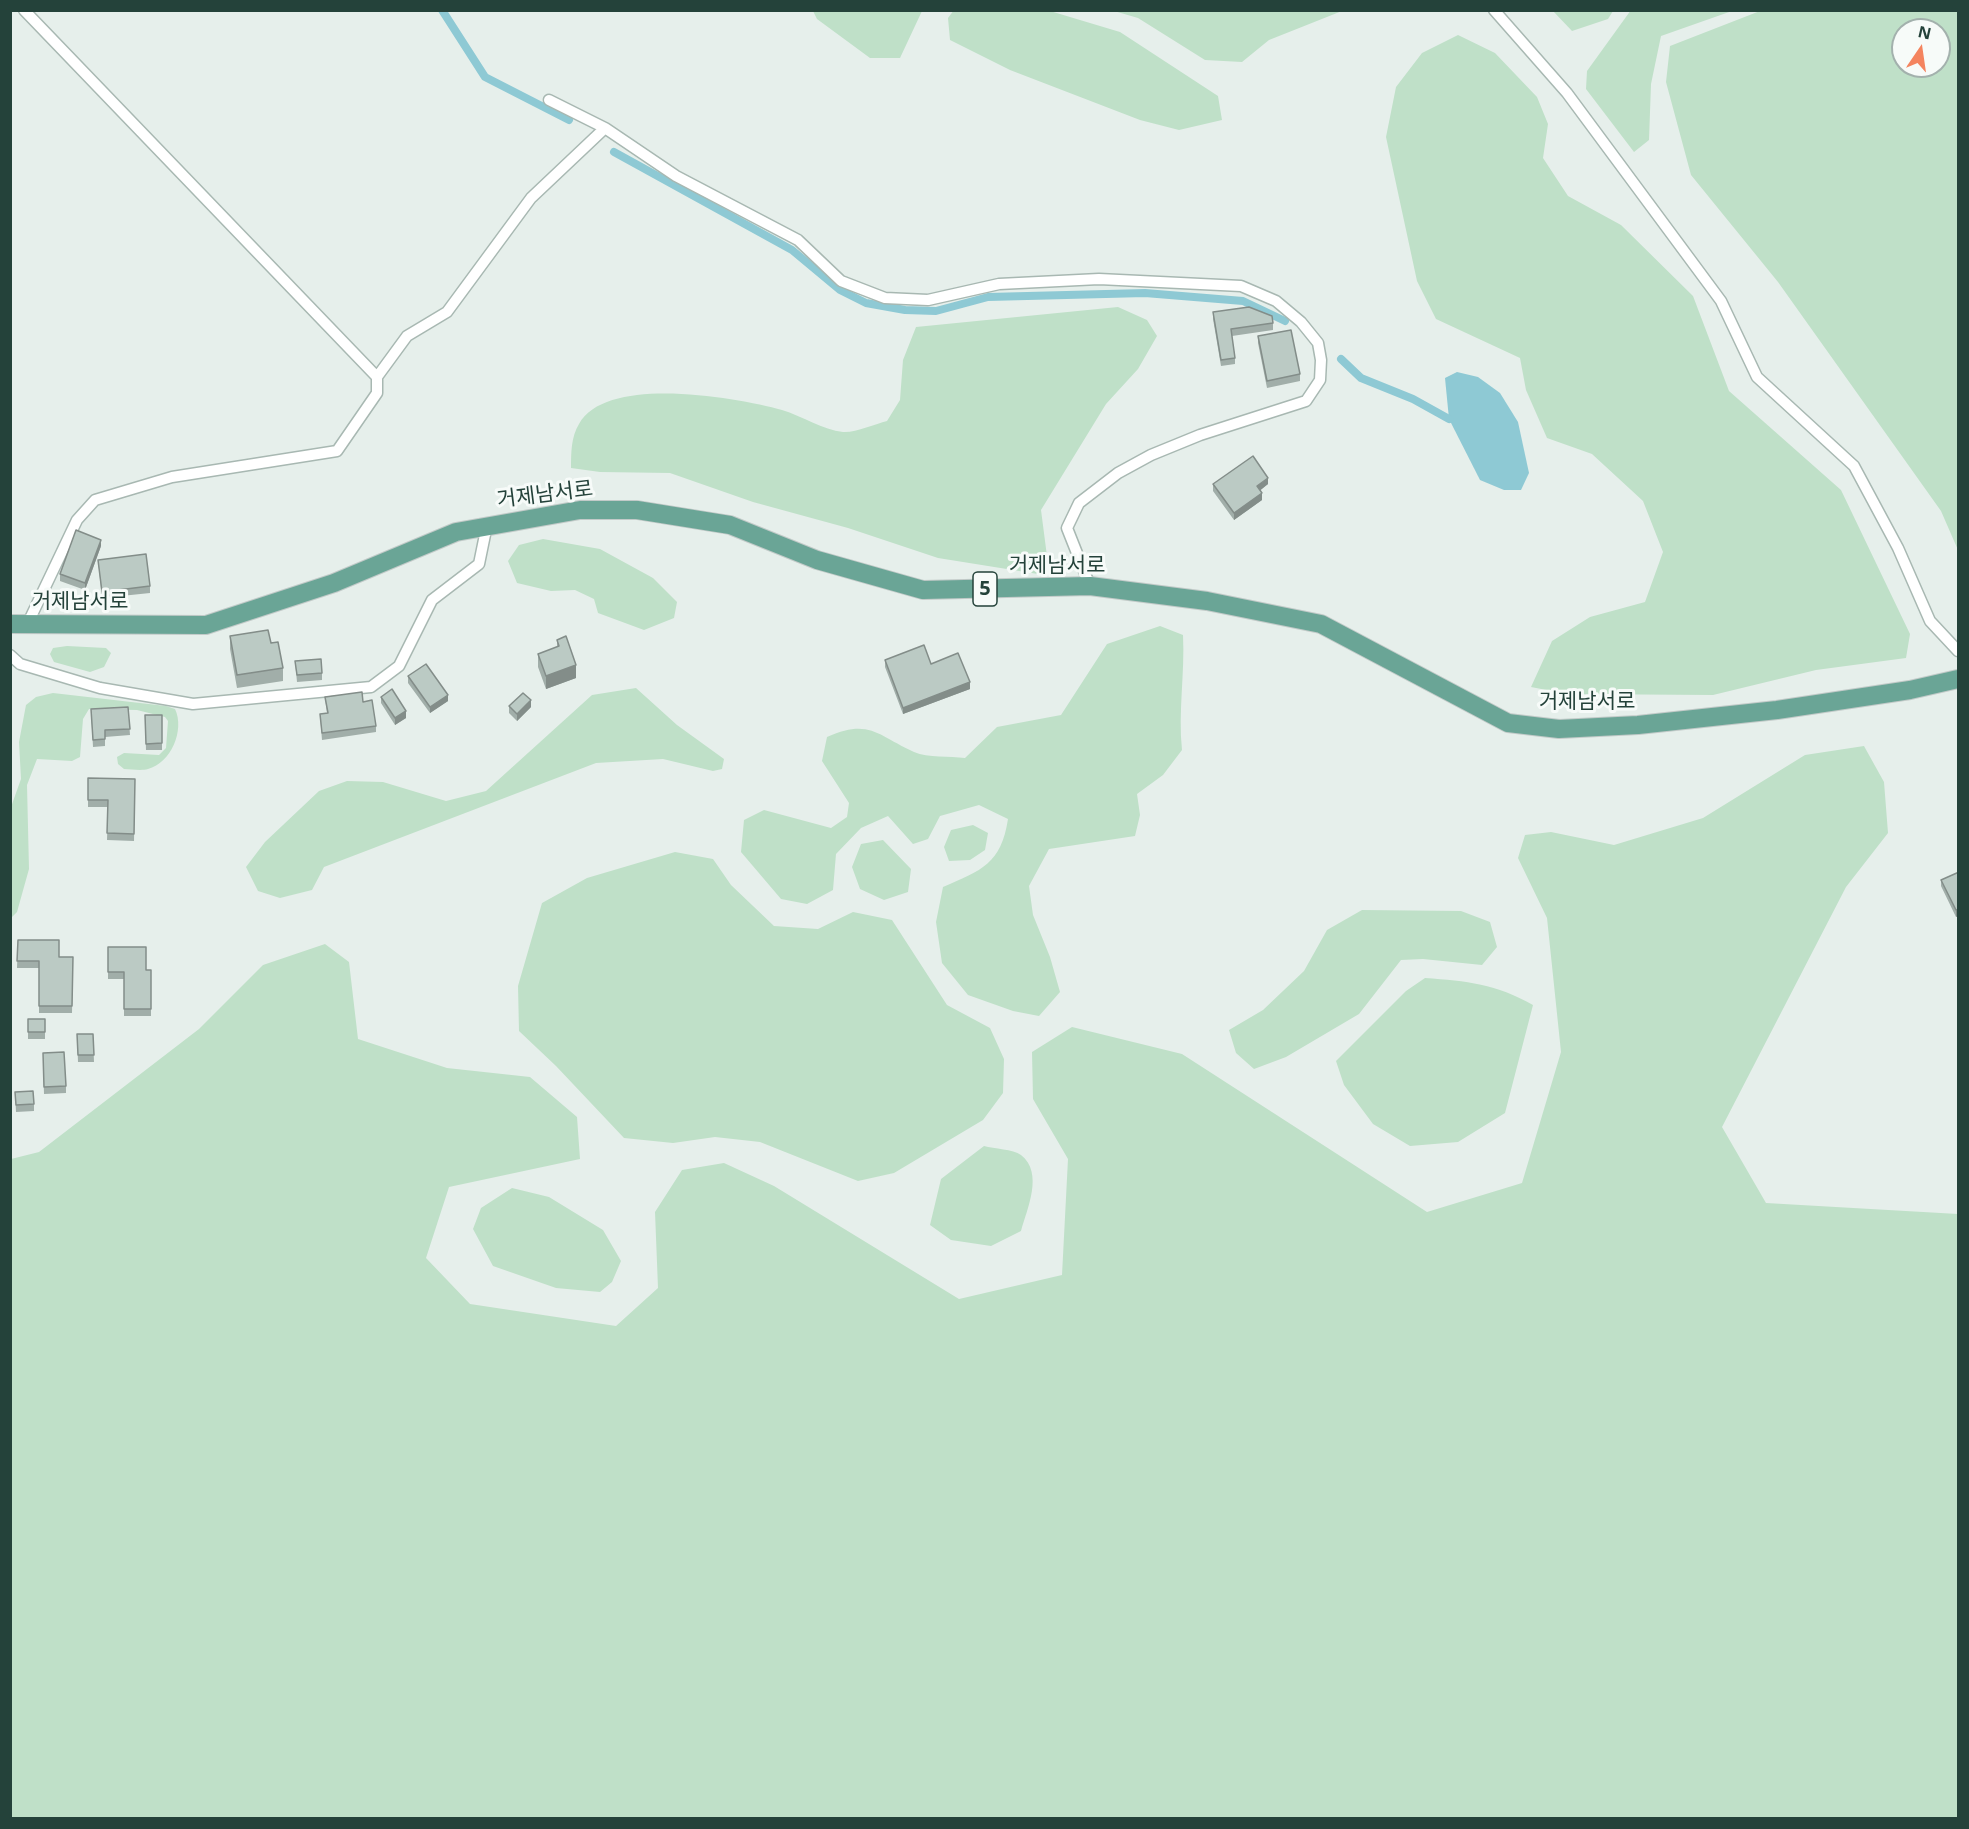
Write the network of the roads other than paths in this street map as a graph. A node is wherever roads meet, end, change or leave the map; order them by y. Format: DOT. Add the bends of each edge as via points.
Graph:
graph roads {
  1 [pos="24,10"];
  2 [pos="1494,10"];
  3 [pos="549,100"];
  4 [pos="605,128"];
  5 [pos="377,376"];
  6 [pos="487,525"];
  7 [pos="1090,586"];
  8 [pos="19,625"];
  9 [pos="1959,651"];
  10 [pos="10,656"];
  11 [pos="1959,679"];
  1 -- 5 [label="lane"];
  2 -- 9 [label="lane" via="1567,93 1721,301 1757,377 1854,466 1930,621"];
  3 -- 4 [label="lane"];
  4 -- 5 [label="lane" via="531,198 447,312 407,336"];
  4 -- 7 [label="lane" via="676,176 798,240 841,281 885,298 928,300 999,284 1099,279 1241,286 1276,301 1301,322 1318,343 1321,360 1320,380 1306,401 1151,455 1118,473 1079,503 1067,528"];
  5 -- 8 [label="lane" via="377,393 337,451 172,477 95,500 76,520"];
  6 -- 7 [label="main road, 거제남서로 / 5" via="580,510 637,510 730,525 817,560 923,590"];
  6 -- 8 [label="main road, 거제남서로 / 5" via="456,532 334,584 206,625"];
  6 -- 10 [label="lane" via="478,564 432,600 399,666 371,687 193,704 100,688 20,664"];
  7 -- 11 [label="main road, 거제남서로 / 5" via="1208,601 1321,624 1508,723 1559,729 1777,710"];
}
